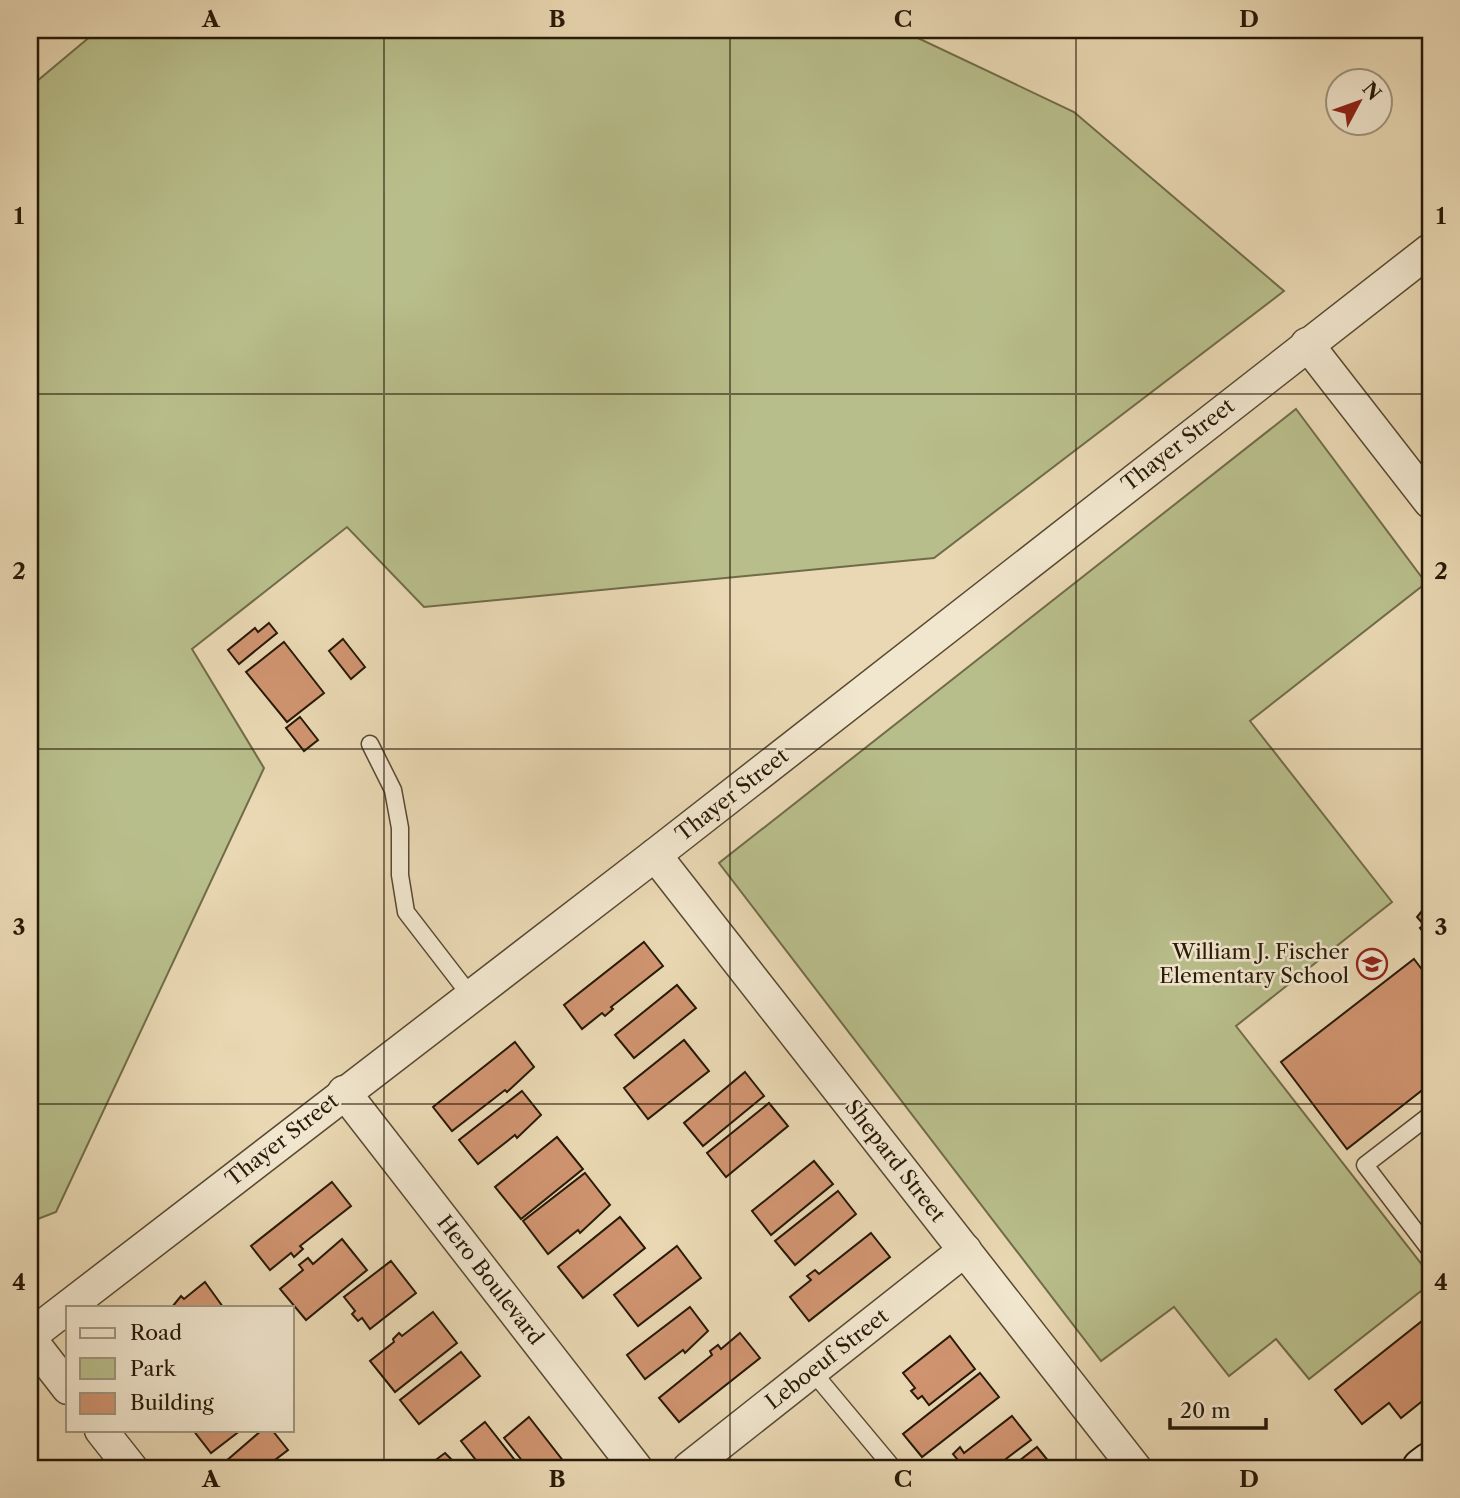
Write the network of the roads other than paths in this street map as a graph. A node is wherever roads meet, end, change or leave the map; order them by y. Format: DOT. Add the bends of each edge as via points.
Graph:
graph roads {
  1 [pos="1430,250"];
  2 [pos="1307,344"];
  3 [pos="1430,502"];
  4 [pos="370,744"];
  5 [pos="655,855"];
  6 [pos="470,995"];
  7 [pos="344,1092"];
  8 [pos="1430,1115"];
  9 [pos="965,1250"];
  10 [pos="1430,1250"];
  11 [pos="70,1306"];
  12 [pos="66,1309"];
  13 [pos="30,1337"];
  14 [pos="812,1371"];
  15 [pos="66,1385"];
  16 [pos="103,1432"];
  17 [pos="1430,1462"];
  18 [pos="131,1468"];
  19 [pos="636,1468"];
  20 [pos="689,1468"];
  21 [pos="893,1468"];
  22 [pos="1135,1468"];
  23 [pos="1422,1468"];
  1 -- 2 [label="street, Thayer Street"];
  2 -- 3 [label="street"];
  2 -- 5 [label="street, Thayer Street"];
  4 -- 6 [label="lane" via="393,790 406,912"];
  5 -- 6 [label="street, Thayer Street"];
  5 -- 9 [label="street, Shepard Street"];
  6 -- 7 [label="street, Thayer Street"];
  7 -- 11 [label="street, Thayer Street"];
  7 -- 19 [label="street, Hero Boulevard"];
  8 -- 10 [label="lane" via="1365,1165"];
  9 -- 14 [label="street, Leboeuf Street"];
  9 -- 22 [label="street, Shepard Street"];
  12 -- 13 [label="street, Thayer Street"];
  13 -- 15 [label="street"];
  14 -- 20 [label="street, Leboeuf Street"];
  14 -- 21 [label="lane"];
  16 -- 18 [label="street"];
  17 -- 23 [label="street"];
}
